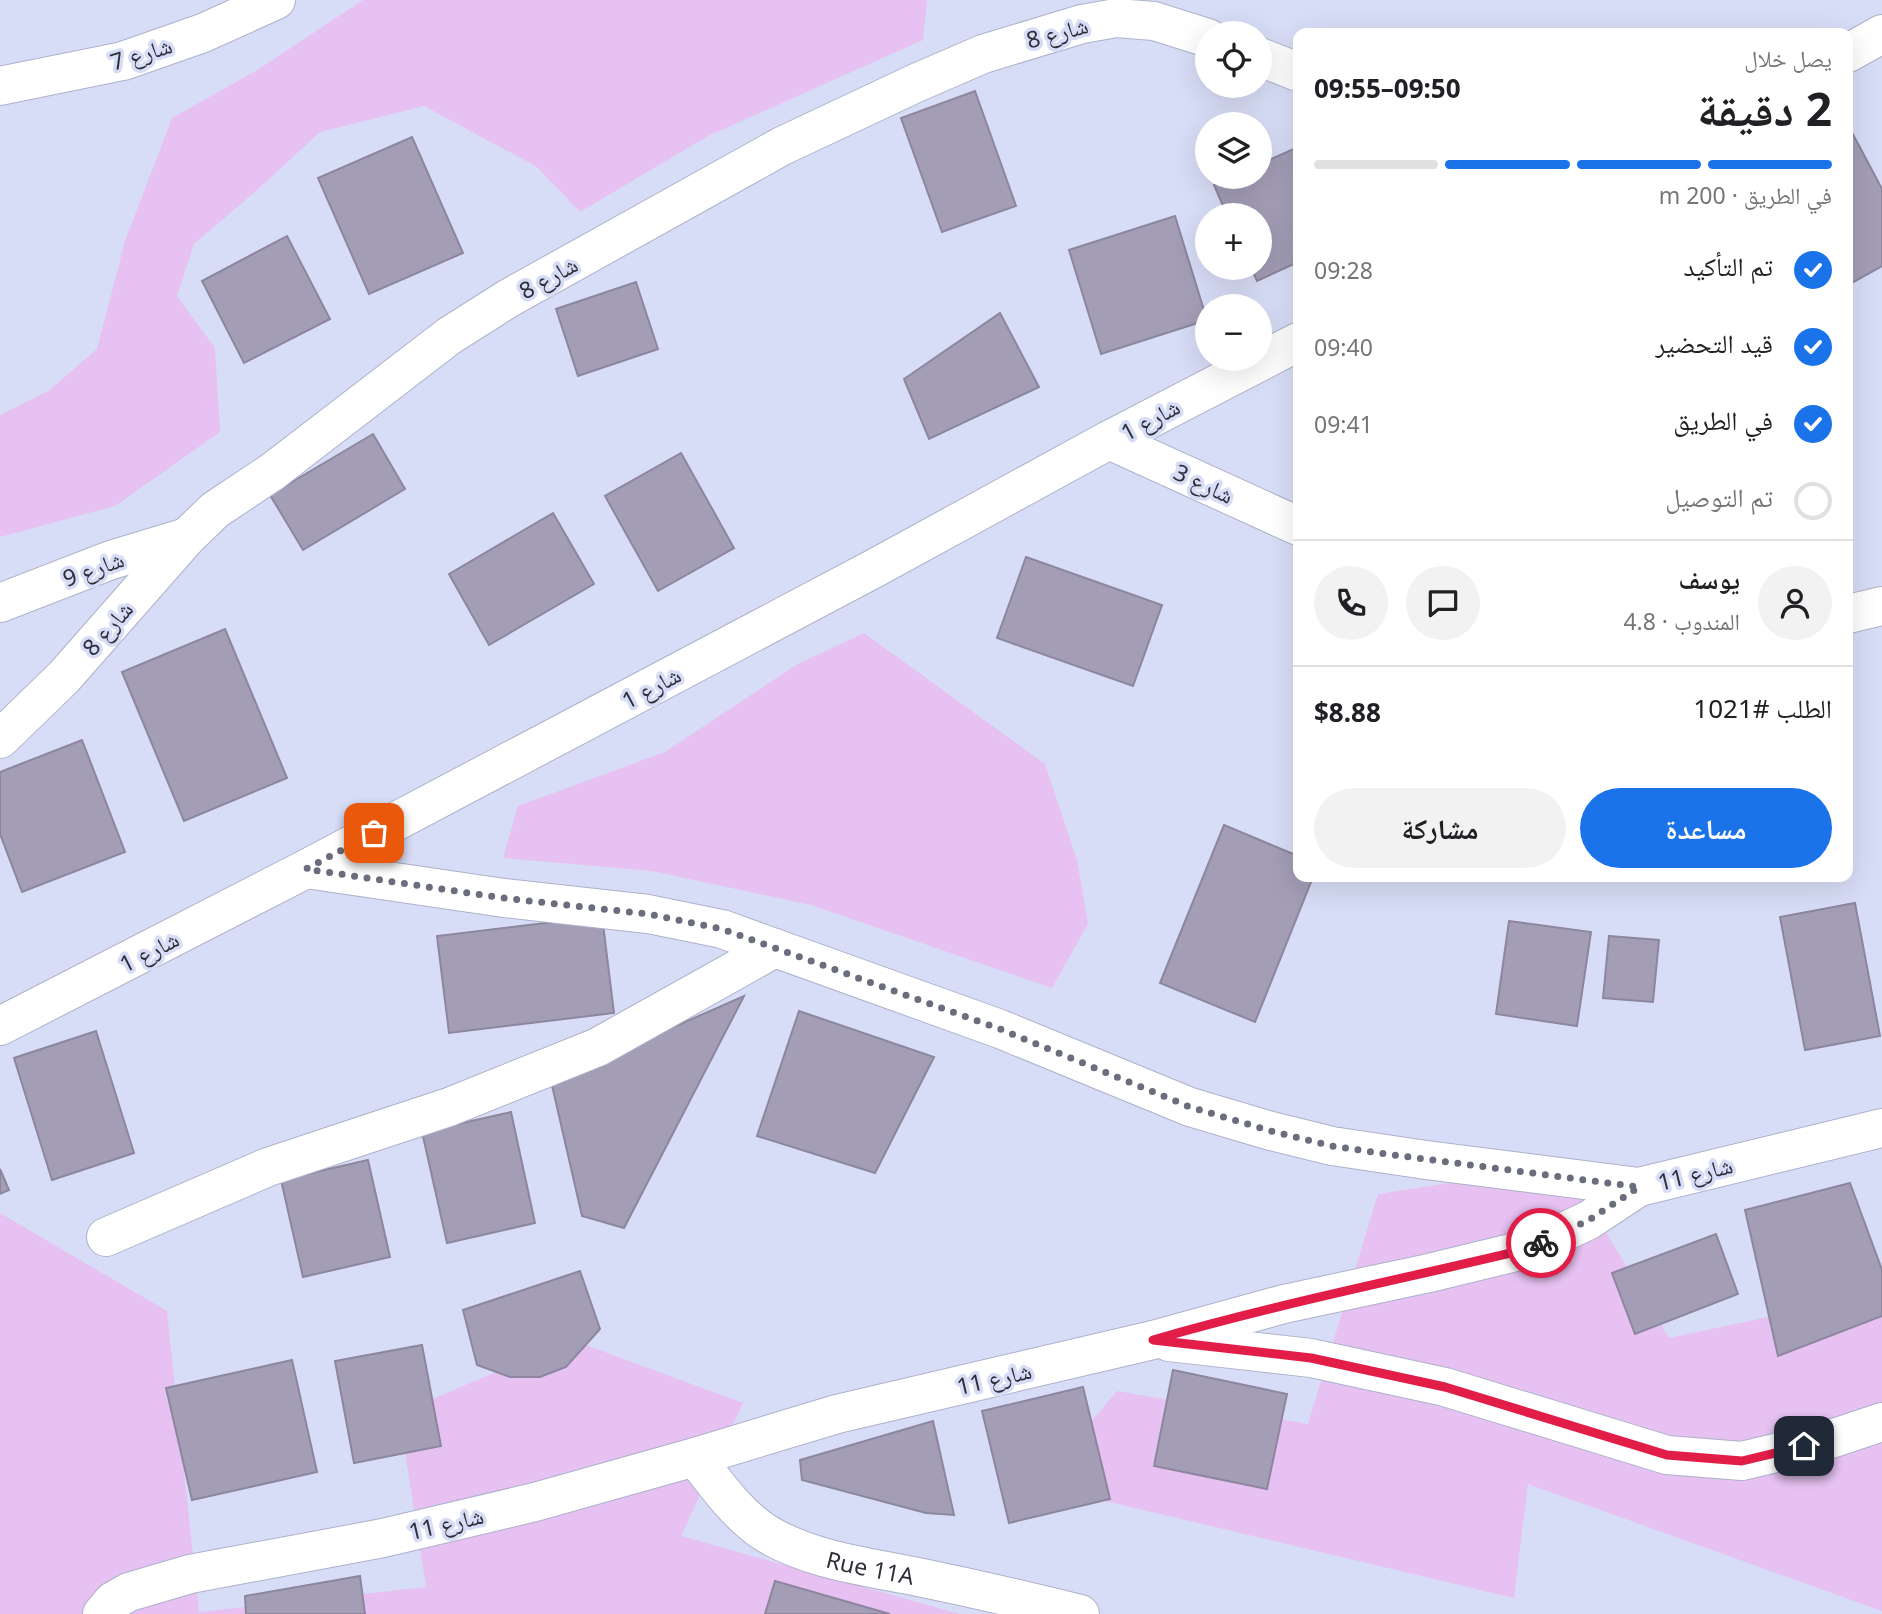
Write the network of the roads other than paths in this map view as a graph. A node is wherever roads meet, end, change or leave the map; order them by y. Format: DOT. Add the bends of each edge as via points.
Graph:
graph roads {
  1 [pos="276,0"];
  2 [pos="1195,34"];
  3 [pos="1882,34"];
  4 [pos="1853,50"];
  5 [pos="1272,62"];
  6 [pos="1293,70"];
  7 [pos="0,86"];
  8 [pos="1293,345"];
  9 [pos="1109,440"];
  10 [pos="1293,524"];
  11 [pos="187,537"];
  12 [pos="0,603"];
  13 [pos="1882,606"];
  14 [pos="1853,613"];
  15 [pos="0,739"];
  16 [pos="306,869"];
  17 [pos="775,948"];
  18 [pos="0,1026"];
  19 [pos="1882,1128"];
  20 [pos="1639,1187"];
  21 [pos="106,1237"];
  22 [pos="1153,1340"];
  23 [pos="1882,1422"];
  24 [pos="695,1457"];
  25 [pos="102,1614"];
  26 [pos="1080,1614"];
  1 -- 7 [label="street, شارع 7" via="203,33 122,61"];
  2 -- 11 [label="street, شارع 8" via="1154,21 1116,18 1082,24 983,54 782,146 449,336 272,472 215,510"];
  3 -- 4 [label="street"];
  5 -- 6 [label="street"];
  8 -- 9 [label="street, شارع 1"];
  9 -- 10 [label="street, شارع 3"];
  9 -- 16 [label="street, شارع 1"];
  11 -- 12 [label="street, شارع 9" via="111,560"];
  11 -- 15 [label="street, شارع 8" via="64,677"];
  13 -- 14 [label="street"];
  16 -- 17 [label="street" via="648,914 722,929"];
  16 -- 18 [label="street, شارع 1"];
  17 -- 20 [label="street" via="1000,1029 1190,1107 1271,1131 1332,1146"];
  17 -- 21 [label="street" via="598,1047 449,1107 268,1167"];
  19 -- 20 [label="street, شارع 11"];
  20 -- 22 [label="street, شارع 11" via="1589,1220 1528,1249 1283,1304"];
  22 -- 23 [label="street" via="1311,1358 1445,1387 1667,1455 1742,1461"];
  22 -- 24 [label="street, شارع 11" via="837,1415"];
  24 -- 25 [label="street, شارع 11" via="383,1538 190,1574 129,1592"];
  24 -- 26 [label="street, Rue 11A" via="729,1501 763,1531 792,1547"];
}
